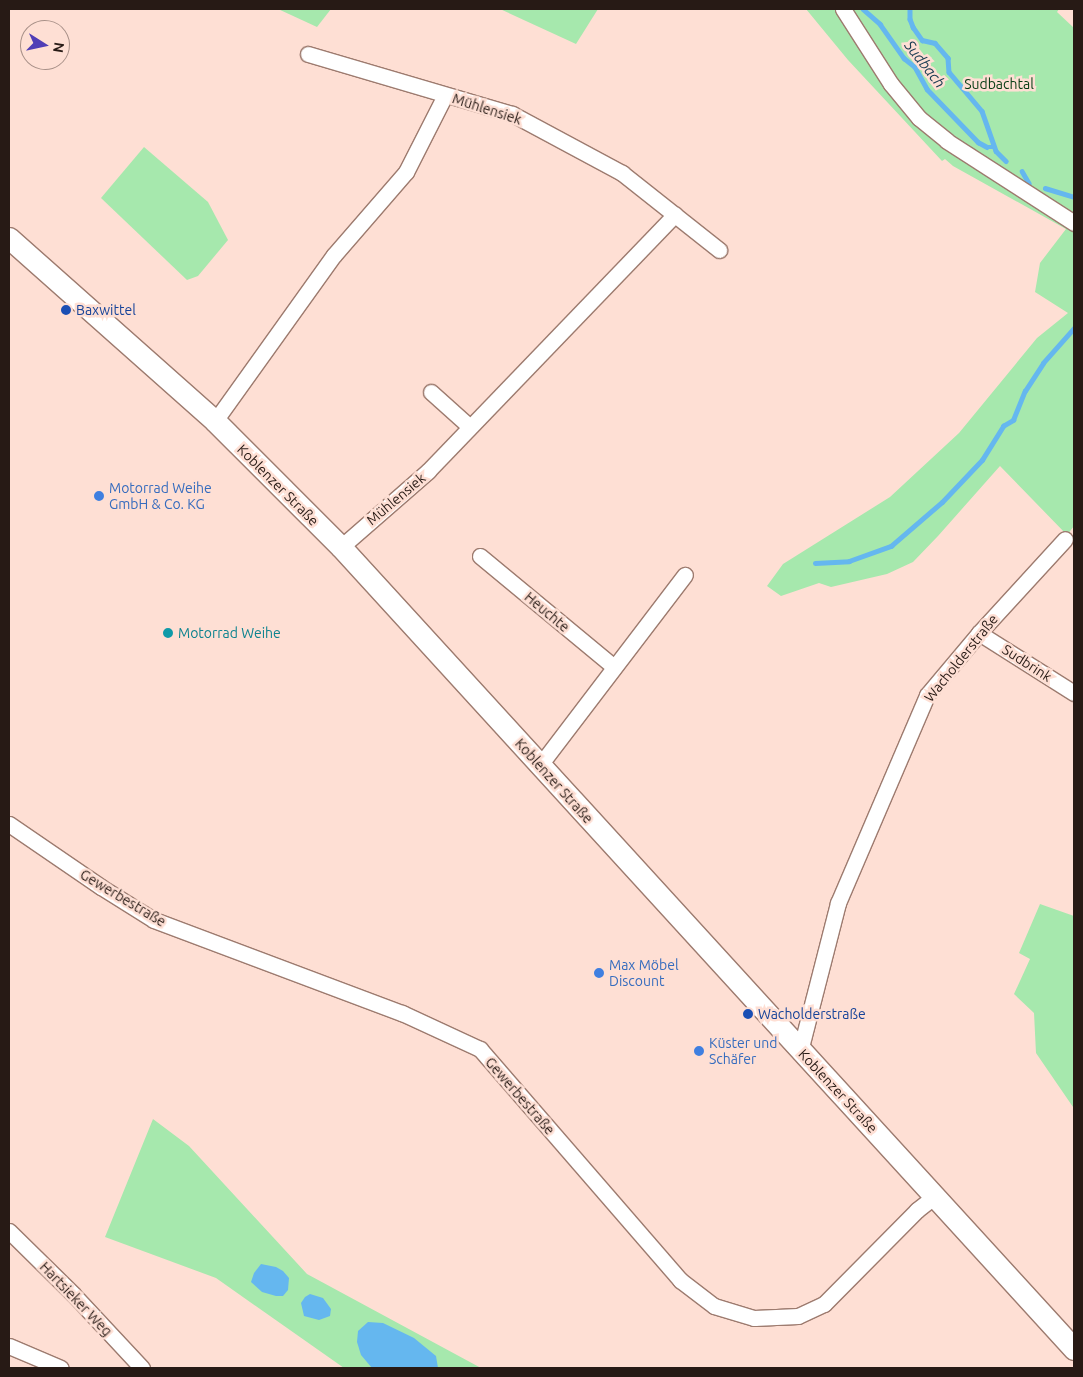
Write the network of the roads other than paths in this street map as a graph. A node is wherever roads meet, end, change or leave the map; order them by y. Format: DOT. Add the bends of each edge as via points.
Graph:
graph roads {
  1 [pos="842,9"];
  2 [pos="308,54"];
  3 [pos="444,95"];
  4 [pos="675,214"];
  5 [pos="1074,223"];
  6 [pos="9,238"];
  7 [pos="719,250"];
  8 [pos="431,392"];
  9 [pos="215,421"];
  10 [pos="470,427"];
  11 [pos="1065,539"];
  12 [pos="340,547"];
  13 [pos="480,556"];
  14 [pos="685,575"];
  15 [pos="979,633"];
  16 [pos="614,668"];
  17 [pos="1074,694"];
  18 [pos="540,765"];
  19 [pos="9,824"];
  20 [pos="800,1051"];
  21 [pos="936,1196"];
  22 [pos="9,1230"];
  23 [pos="9,1346"];
  24 [pos="1074,1350"];
  25 [pos="61,1368"];
  26 [pos="142,1368"];
  1 -- 5 [label="street" via="891,84 919,118 947,141"];
  2 -- 3 [label="street, Mühlensiek"];
  3 -- 4 [label="street, Mühlensiek" via="512,114 622,173"];
  3 -- 9 [label="street" via="406,172 334,255"];
  4 -- 7 [label="street, Mühlensiek"];
  4 -- 10 [label="street, Mühlensiek"];
  6 -- 9 [label="main road, Koblenzer Straße"];
  8 -- 10 [label="street"];
  9 -- 12 [label="main road, Koblenzer Straße"];
  10 -- 12 [label="street, Mühlensiek" via="428,471"];
  11 -- 15 [label="street, Wacholderstraße"];
  12 -- 18 [label="main road, Koblenzer Straße"];
  13 -- 16 [label="street, Heuchte"];
  14 -- 16 [label="street"];
  15 -- 17 [label="street, Sudbrink"];
  15 -- 20 [label="street, Wacholderstraße" via="927,696 919,714 838,904"];
  16 -- 18 [label="street"];
  18 -- 20 [label="main road, Koblenzer Straße"];
  19 -- 21 [label="street, Gewerbestraße" via="154,920 402,1013 480,1048 680,1280 714,1306 754,1318 798,1316 824,1304 917,1210"];
  20 -- 21 [label="main road, Koblenzer Straße"];
  21 -- 24 [label="main road, Koblenzer Straße"];
  22 -- 26 [label="street, Hartsieker Weg"];
  23 -- 25 [label="street"];
}
